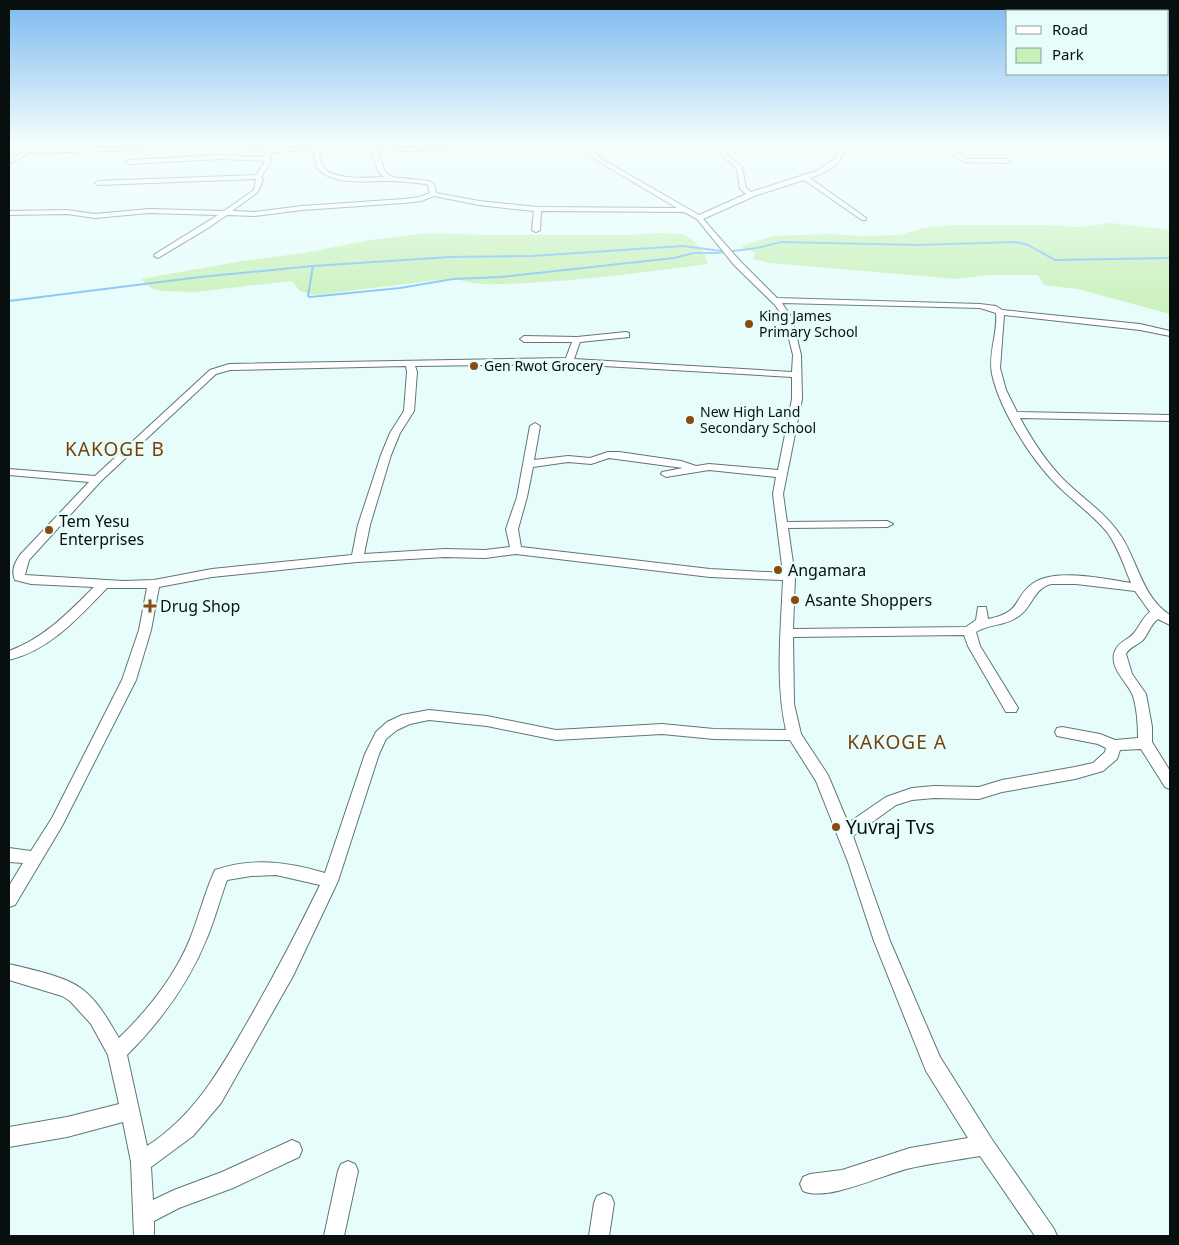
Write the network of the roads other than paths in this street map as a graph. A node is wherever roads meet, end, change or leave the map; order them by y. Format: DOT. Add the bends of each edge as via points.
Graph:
graph roads {
  1 [pos="241,202"];
  2 [pos="388,202"];
  3 [pos="480,202"];
  4 [pos="672,202"];
  5 [pos="735,202"];
  6 [pos="842,202"];
  7 [pos="538,209"];
  8 [pos="686,210"];
  9 [pos="9,212"];
  10 [pos="226,213"];
  11 [pos="698,218"];
  12 [pos="864,219"];
  13 [pos="536,230"];
  14 [pos="158,256"];
  15 [pos="775,300"];
  16 [pos="1000,312"];
  17 [pos="1170,333"];
  18 [pos="626,335"];
  19 [pos="524,338"];
  20 [pos="577,340"];
  21 [pos="569,361"];
  22 [pos="410,364"];
  23 [pos="797,376"];
  24 [pos="1015,415"];
  25 [pos="1170,418"];
  26 [pos="535,426"];
  27 [pos="529,464"];
  28 [pos="696,469"];
  29 [pos="9,472"];
  30 [pos="666,474"];
  31 [pos="782,474"];
  32 [pos="97,479"];
  33 [pos="887,524"];
  34 [pos="783,525"];
  35 [pos="516,550"];
  36 [pos="357,558"];
  37 [pos="789,577"];
  38 [pos="105,584"];
  39 [pos="154,584"];
  40 [pos="1138,588"];
  41 [pos="982,610"];
  42 [pos="1158,613"];
  43 [pos="1170,621"];
  44 [pos="981,624"];
  45 [pos="969,631"];
  46 [pos="788,633"];
  47 [pos="9,656"];
  48 [pos="1011,708"];
  49 [pos="1062,732"];
  50 [pos="794,735"];
  51 [pos="1146,743"];
  52 [pos="1114,745"];
  53 [pos="1170,783"];
  54 [pos="845,833"];
  55 [pos="9,855"];
  56 [pos="34,858"];
  57 [pos="330,881"];
  58 [pos="9,900"];
  59 [pos="9,972"];
  60 [pos="117,1052"];
  61 [pos="129,1111"];
  62 [pos="9,1137"];
  63 [pos="984,1146"];
  64 [pos="292,1150"];
  65 [pos="141,1162"];
  66 [pos="348,1171"];
  67 [pos="810,1184"];
  68 [pos="604,1203"];
  69 [pos="143,1216"];
  70 [pos="144,1236"];
  71 [pos="334,1236"];
  72 [pos="599,1236"];
  73 [pos="1047,1236"];
  1 -- 10 [label="street"];
  2 -- 10 [label="street" via="255,214"];
  3 -- 7 [label="street"];
  4 -- 8 [label="street"];
  5 -- 11 [label="street"];
  6 -- 12 [label="street"];
  7 -- 8 [label="street"];
  7 -- 13 [label="street"];
  8 -- 11 [label="street"];
  9 -- 10 [label="street" via="67,212 95,216 149,211"];
  10 -- 14 [label="street"];
  11 -- 15 [label="street"];
  15 -- 16 [label="street" via="968,305 989,307"];
  15 -- 23 [label="street" via="788,318 797,354"];
  16 -- 17 [label="street"];
  16 -- 24 [label="street" via="996,371"];
  18 -- 20 [label="street"];
  19 -- 20 [label="street"];
  20 -- 21 [label="street"];
  21 -- 22 [label="street"];
  21 -- 23 [label="street"];
  22 -- 32 [label="street" via="223,367 213,372"];
  22 -- 36 [label="street" via="409,411 395,432 386,455"];
  23 -- 31 [label="street" via="793,428"];
  24 -- 25 [label="street"];
  24 -- 40 [label="street" via="1046,466 1117,538"];
  26 -- 27 [label="street"];
  27 -- 28 [label="street" via="568,459 591,461 619,455"];
  27 -- 35 [label="street" via="513,525"];
  28 -- 30 [label="street"];
  28 -- 31 [label="street" via="709,467"];
  29 -- 32 [label="street"];
  31 -- 34 [label="street" via="778,494"];
  32 -- 38 [label="street" via="24,558 19,577"];
  33 -- 34 [label="street"];
  34 -- 37 [label="street"];
  35 -- 36 [label="street"];
  35 -- 37 [label="street" via="710,573"];
  36 -- 39 [label="street" via="212,574"];
  37 -- 46 [label="street"];
  38 -- 39 [label="street"];
  38 -- 47 [label="street" via="50,636 26,651"];
  39 -- 56 [label="street" via="145,630 129,680 57,822"];
  40 -- 42 [label="street" via="1147,604"];
  40 -- 44 [label="street" via="1072,580 1042,583 1032,588 1017,612"];
  41 -- 44 [label="street"];
  42 -- 43 [label="street"];
  42 -- 51 [label="street" via="1148,620 1138,637 1124,646 1120,654 1124,669 1139,694"];
  44 -- 45 [label="street"];
  45 -- 46 [label="street"];
  45 -- 48 [label="street" via="974,646"];
  46 -- 50 [label="street" via="787,704"];
  49 -- 52 [label="street"];
  50 -- 54 [label="street" via="823,779"];
  50 -- 57 [label="street" via="714,734 662,729 556,735 450,716 407,719 392,726 376,743"];
  51 -- 52 [label="street"];
  51 -- 53 [label="street"];
  52 -- 54 [label="street" via="1112,755 1098,767 1075,773 979,793 934,792 890,801"];
  54 -- 63 [label="street" via="882,942 933,1064"];
  55 -- 56 [label="street"];
  56 -- 58 [label="street"];
  57 -- 60 [label="street" via="288,869 266,867 240,869 222,875 187,964 142,1028"];
  57 -- 65 [label="street" via="287,970 214,1096 186,1129"];
  59 -- 60 [label="street" via="76,994 97,1018"];
  60 -- 61 [label="street"];
  61 -- 62 [label="street" via="67,1127"];
  61 -- 65 [label="street"];
  63 -- 67 [label="street" via="910,1158 842,1180"];
  63 -- 73 [label="street"];
  64 -- 69 [label="street"];
  65 -- 69 [label="street"];
  66 -- 71 [label="street"];
  68 -- 72 [label="street"];
  69 -- 70 [label="street"];
}
